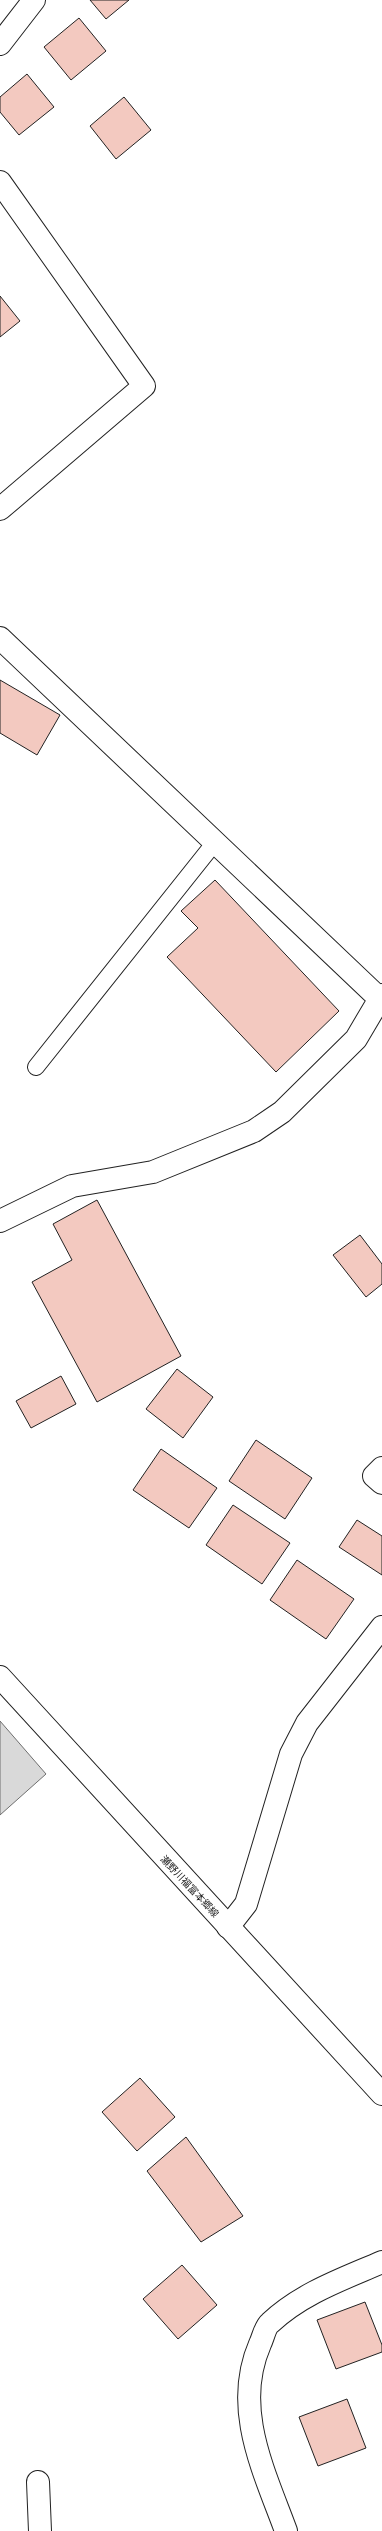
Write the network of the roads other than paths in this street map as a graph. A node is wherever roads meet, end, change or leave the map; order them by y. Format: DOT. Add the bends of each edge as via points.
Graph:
graph roads {
  1 [pos="34,0"];
  2 [pos="0,44"];
  3 [pos="0,182"];
  4 [pos="0,510"];
  5 [pos="0,638"];
  6 [pos="216,841"];
  7 [pos="381,998"];
  8 [pos="36,1067"];
  9 [pos="0,1221"];
  10 [pos="382,1468"];
  11 [pos="382,1483"];
  12 [pos="382,1627"];
  13 [pos="0,1677"];
  14 [pos="228,1927"];
  15 [pos="382,2094"];
  16 [pos="382,2262"];
  17 [pos="38,2482"];
  18 [pos="40,2531"];
  19 [pos="286,2531"];
  1 -- 2 [label="street"];
  3 -- 4 [label="street" via="144,386"];
  5 -- 6 [label="street"];
  6 -- 7 [label="street"];
  6 -- 8 [label="lane"];
  7 -- 9 [label="street" via="356,1039 282,1112 254,1131 153,1172 72,1186"];
  10 -- 11 [label="street" via="374,1476"];
  12 -- 14 [label="street" via="307,1724 291,1754 246,1904"];
  13 -- 14 [label="street, 瀬野川福富本郷線"];
  14 -- 15 [label="street, 瀬野川福富本郷線"];
  16 -- 19 [label="street" via="306,2296 269,2324 252,2361 247,2405 256,2450"];
  17 -- 18 [label="street"];
}
